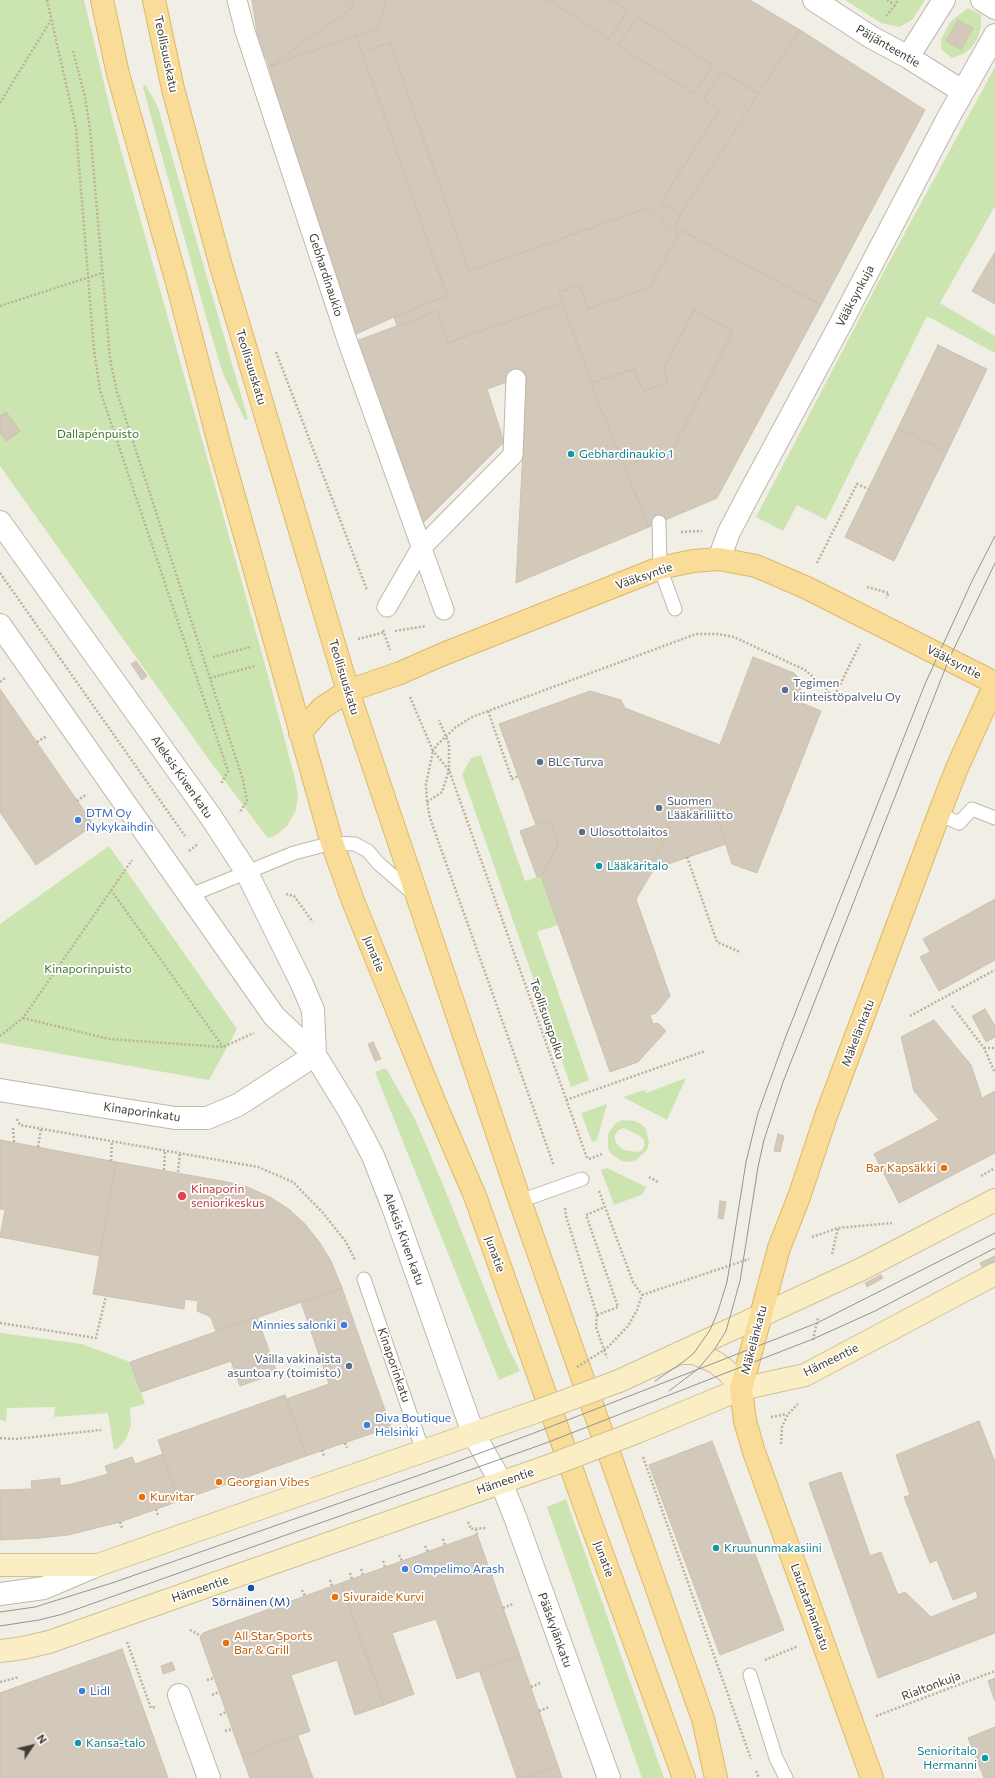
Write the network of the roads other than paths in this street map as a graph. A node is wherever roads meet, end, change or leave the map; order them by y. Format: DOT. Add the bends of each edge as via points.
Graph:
graph roads {
  1 [pos="102,0"];
  2 [pos="154,0"];
  3 [pos="237,0"];
  4 [pos="814,0"];
  5 [pos="944,0"];
  6 [pos="982,0"];
  7 [pos="995,8"];
  8 [pos="995,35"];
  9 [pos="908,57"];
  10 [pos="962,91"];
  11 [pos="516,379"];
  12 [pos="0,522"];
  13 [pos="659,522"];
  14 [pos="421,548"];
  15 [pos="719,559"];
  16 [pos="660,568"];
  17 [pos="388,607"];
  18 [pos="675,609"];
  19 [pos="444,610"];
  20 [pos="0,626"];
  21 [pos="995,683"];
  22 [pos="348,691"];
  23 [pos="300,733"];
  24 [pos="939,814"];
  25 [pos="995,818"];
  26 [pos="332,842"];
  27 [pos="246,871"];
  28 [pos="191,895"];
  29 [pos="418,897"];
  30 [pos="315,1055"];
  31 [pos="1,1090"];
  32 [pos="582,1180"];
  33 [pos="995,1200"];
  34 [pos="520,1201"];
  35 [pos="995,1274"];
  36 [pos="364,1279"];
  37 [pos="761,1317"];
  38 [pos="679,1353"];
  39 [pos="741,1389"];
  40 [pos="473,1433"];
  41 [pos="423,1450"];
  42 [pos="501,1482"];
  43 [pos="0,1565"];
  44 [pos="98,1565"];
  45 [pos="0,1594"];
  46 [pos="0,1651"];
  47 [pos="750,1675"];
  48 [pos="179,1695"];
  49 [pos="656,1704"];
  50 [pos="703,1719"];
  51 [pos="209,1778"];
  52 [pos="609,1778"];
  53 [pos="677,1778"];
  54 [pos="684,1778"];
  55 [pos="716,1778"];
  56 [pos="728,1778"];
  57 [pos="786,1778"];
  58 [pos="872,1778"];
  1 -- 23 [label="main road" via="118,74"];
  2 -- 22 [label="main road, Teollisuuskatu" via="173,89 221,266"];
  3 -- 14 [label="street, Gebhardinaukio" via="244,31 347,340"];
  4 -- 9 [label="street, Päijänteentie" via="871,37"];
  5 -- 9 [label="street"];
  6 -- 7 [label="street"];
  8 -- 10 [label="street, Vääksynkuja"];
  9 -- 10 [label="street, Päijänteentie"];
  10 -- 15 [label="street, Vääksynkuja" via="729,532"];
  11 -- 14 [label="street" via="513,455"];
  12 -- 27 [label="street, Aleksis Kiven katu" via="220,829"];
  13 -- 16 [label="lane"];
  14 -- 17 [label="street"];
  14 -- 19 [label="street, Gebhardinaukio"];
  15 -- 16 [label="main road, Vääksyntie" via="693,560"];
  15 -- 21 [label="main road, Vääksyntie" via="756,566 805,587"];
  16 -- 18 [label="lane"];
  16 -- 22 [label="main road, Vääksyntie" via="400,673"];
  20 -- 28 [label="street, Aleksis Kiven katu"];
  21 -- 24 [label="main road, Mäkelänkatu"];
  22 -- 23 [label="main road, Vääksyntie" via="322,708"];
  22 -- 29 [label="main road, Teollisuuskatu"];
  23 -- 26 [label="main road, Junatie"];
  24 -- 25 [label="lane" via="959,823 972,809"];
  24 -- 37 [label="main road, Mäkelänkatu" via="779,1248"];
  26 -- 27 [label="lane"];
  26 -- 29 [label="lane" via="355,844 368,851 378,864"];
  26 -- 49 [label="main road, Junatie" via="370,944 474,1196"];
  27 -- 28 [label="lane"];
  27 -- 30 [label="street, Aleksis Kiven katu" via="313,1010"];
  28 -- 30 [label="street, Aleksis Kiven katu" via="274,1016"];
  29 -- 34 [label="main road"];
  30 -- 31 [label="street, Kinaporinkatu" via="238,1105 207,1118 175,1118"];
  30 -- 40 [label="street, Aleksis Kiven katu" via="373,1156"];
  32 -- 34 [label="lane"];
  33 -- 37 [label="main road" via="862,1269"];
  34 -- 50 [label="main road"];
  35 -- 39 [label="main road, Hämeentie" via="805,1374"];
  36 -- 41 [label="lane, Kinaporinkatu"];
  37 -- 38 [label="main road"];
  37 -- 39 [label="main road, Mäkelänkatu"];
  38 -- 39 [label="main road" via="694,1353 715,1362 728,1372"];
  38 -- 40 [label="main road, bridge" via="614,1373 535,1412"];
  39 -- 42 [label="main road, Hämeentie, bridge" via="637,1432"];
  39 -- 58 [label="main road, Lautatarhankatu" via="745,1421 754,1452"];
  40 -- 41 [label="main road"];
  40 -- 42 [label="street, Aleksis Kiven katu"];
  41 -- 44 [label="main road"];
  42 -- 46 [label="main road, Hämeentie" via="49,1642"];
  42 -- 52 [label="street, Pääskylänkatu"];
  43 -- 44 [label="main road"];
  44 -- 45 [label="street" via="44,1588"];
  47 -- 57 [label="lane" via="776,1758"];
  48 -- 51 [label="street"];
  49 -- 53 [label="main road"];
  49 -- 54 [label="main road, Junatie"];
  50 -- 55 [label="main road"];
  50 -- 56 [label="main road"];
}
